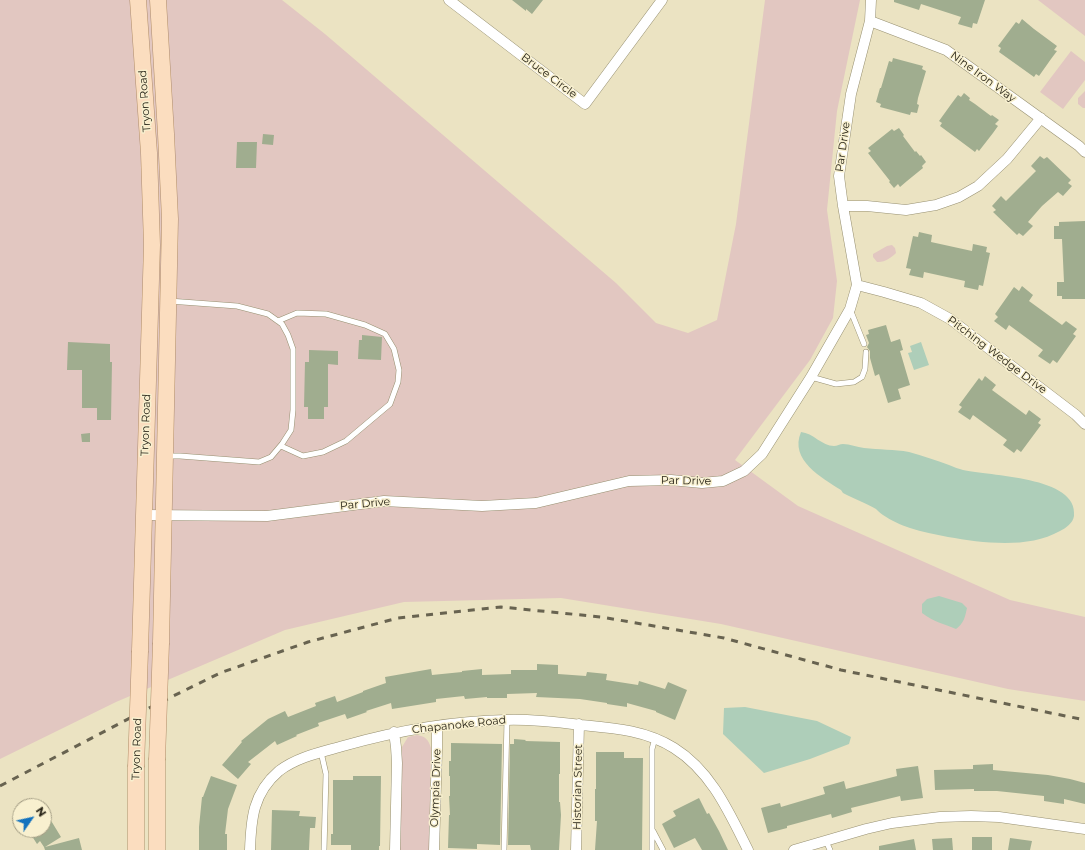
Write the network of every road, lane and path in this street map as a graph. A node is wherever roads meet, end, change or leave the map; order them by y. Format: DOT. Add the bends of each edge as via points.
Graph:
graph roads {
  1 [pos="138,0"];
  2 [pos="158,0"];
  3 [pos="449,0"];
  4 [pos="662,0"];
  5 [pos="871,0"];
  6 [pos="870,21"];
  7 [pos="1041,118"];
  8 [pos="1085,152"];
  9 [pos="843,206"];
  10 [pos="857,285"];
  11 [pos="168,301"];
  12 [pos="850,309"];
  13 [pos="278,321"];
  14 [pos="864,344"];
  15 [pos="866,352"];
  16 [pos="810,377"];
  17 [pos="1085,424"];
  18 [pos="281,446"];
  19 [pos="165,456"];
  20 [pos="144,515"];
  21 [pos="164,515"];
  22 [pos="507,720"];
  23 [pos="579,724"];
  24 [pos="437,726"];
  25 [pos="394,732"];
  26 [pos="655,738"];
  27 [pos="321,752"];
  28 [pos="1085,829"];
  29 [pos="652,830"];
  30 [pos="828,845"];
  31 [pos="136,850"];
  32 [pos="157,850"];
  33 [pos="250,850"];
  34 [pos="324,850"];
  35 [pos="395,850"];
  36 [pos="434,850"];
  37 [pos="504,850"];
  38 [pos="576,850"];
  39 [pos="652,850"];
  40 [pos="663,850"];
  41 [pos="748,850"];
  42 [pos="794,850"];
  1 -- 20 [label="main road, Tryon Road" via="148,135 151,224"];
  2 -- 11 [label="main road, Tryon Road" via="169,188"];
  3 -- 4 [label="street, Bruce Circle" via="585,104"];
  5 -- 6 [label="street, Par Drive"];
  6 -- 7 [label="street, Nine Iron Way" via="946,50"];
  6 -- 9 [label="street, Par Drive" via="850,101 839,176"];
  7 -- 8 [label="street, Nine Iron Way"];
  7 -- 9 [label="street" via="1007,159 978,186 959,197 936,205 906,210"];
  9 -- 10 [label="street, Par Drive"];
  10 -- 12 [label="street, Par Drive"];
  10 -- 17 [label="street, Pitching Wedge Drive" via="921,303 950,318"];
  11 -- 13 [label="lane" via="237,306 268,314"];
  11 -- 19 [label="main road, Tryon Road"];
  12 -- 14 [label="lane"];
  12 -- 16 [label="street, Par Drive"];
  13 -- 18 [label="lane" via="288,335 293,349 291,430"];
  13 -- 18 [label="lane" via="297,313 326,314 365,325 385,334 394,349 399,370 398,382 390,404 346,441 323,452 303,456"];
  15 -- 16 [label="lane" via="862,377 854,382 836,384"];
  16 -- 21 [label="street, Par Drive" via="762,454 744,471 723,481 629,481 536,503 482,506 384,501 267,516"];
  18 -- 19 [label="lane" via="271,457 259,462"];
  19 -- 21 [label="main road, Tryon Road"];
  20 -- 21 [label="street, Par Drive"];
  20 -- 31 [label="main road, Tryon Road, bridge"];
  21 -- 32 [label="main road, Tryon Road, bridge"];
  22 -- 23 [label="street, Chapanoke Road"];
  22 -- 24 [label="street, Chapanoke Road"];
  22 -- 37 [label="lane"];
  23 -- 26 [label="street, Chapanoke Road" via="632,731"];
  23 -- 38 [label="street, Historian Street"];
  24 -- 25 [label="street, Chapanoke Road"];
  24 -- 36 [label="street, Olympia Drive"];
  25 -- 27 [label="street, Chapanoke Road"];
  25 -- 35 [label="street" via="397,763"];
  26 -- 29 [label="lane" via="652,749"];
  26 -- 41 [label="street, Chapanoke Road" via="686,756 710,780"];
  27 -- 33 [label="street, Chapanoke Road" via="288,765 265,786 253,813"];
  27 -- 34 [label="lane" via="326,774"];
  28 -- 30 [label="street" via="999,817 940,817 866,829"];
  29 -- 39 [label="lane"];
  29 -- 40 [label="lane"];
  30 -- 42 [label="street"];
}
